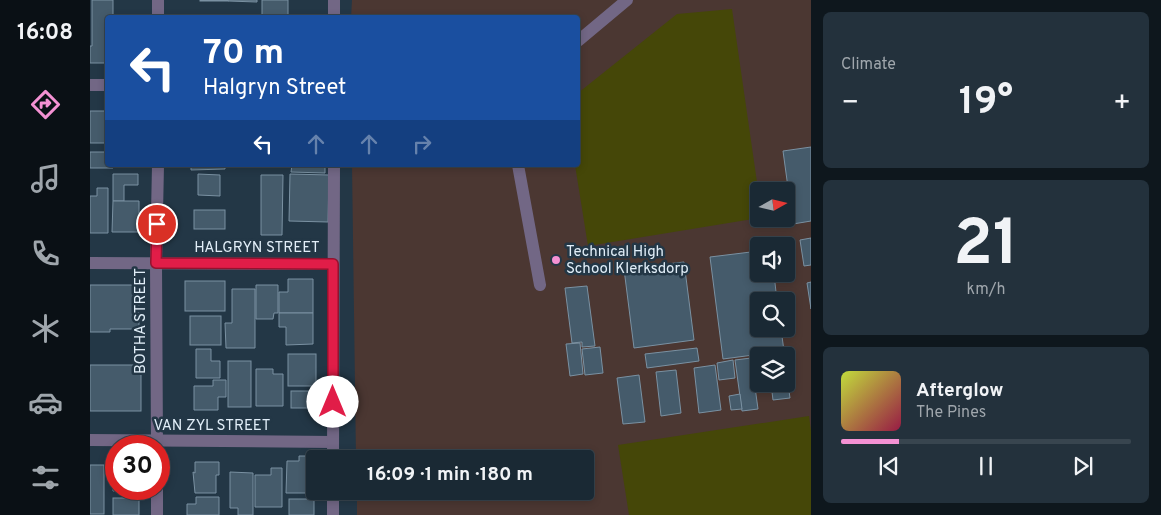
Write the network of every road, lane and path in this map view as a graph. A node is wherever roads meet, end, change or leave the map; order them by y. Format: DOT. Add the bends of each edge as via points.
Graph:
graph roads {
  1 [pos="158,0"];
  2 [pos="334,0"];
  3 [pos="627,0"];
  4 [pos="158,15"];
  5 [pos="334,15"];
  6 [pos="580,38"];
  7 [pos="90,85"];
  8 [pos="105,85"];
  9 [pos="158,167"];
  10 [pos="334,167"];
  11 [pos="518,167"];
  12 [pos="90,263"];
  13 [pos="156,263"];
  14 [pos="333,264"];
  15 [pos="540,285"];
  16 [pos="157,435"];
  17 [pos="90,440"];
  18 [pos="105,441"];
  19 [pos="333,442"];
  20 [pos="170,443"];
  21 [pos="333,450"];
  22 [pos="157,500"];
  23 [pos="333,500"];
  24 [pos="157,515"];
  25 [pos="333,515"];
  1 -- 4 [label="street"];
  2 -- 5 [label="street"];
  3 -- 6 [label="street"];
  7 -- 8 [label="street"];
  9 -- 13 [label="street, BOTHA STREET"];
  10 -- 14 [label="street"];
  11 -- 15 [label="street"];
  12 -- 13 [label="street, HALGRYN STREET"];
  13 -- 14 [label="street, HALGRYN STREET"];
  13 -- 16 [label="street, BOTHA STREET"];
  14 -- 19 [label="street"];
  17 -- 18 [label="street, VAN ZYL STREET"];
  19 -- 20 [label="street, VAN ZYL STREET"];
  19 -- 21 [label="street"];
  22 -- 24 [label="street"];
  23 -- 25 [label="street"];
}
